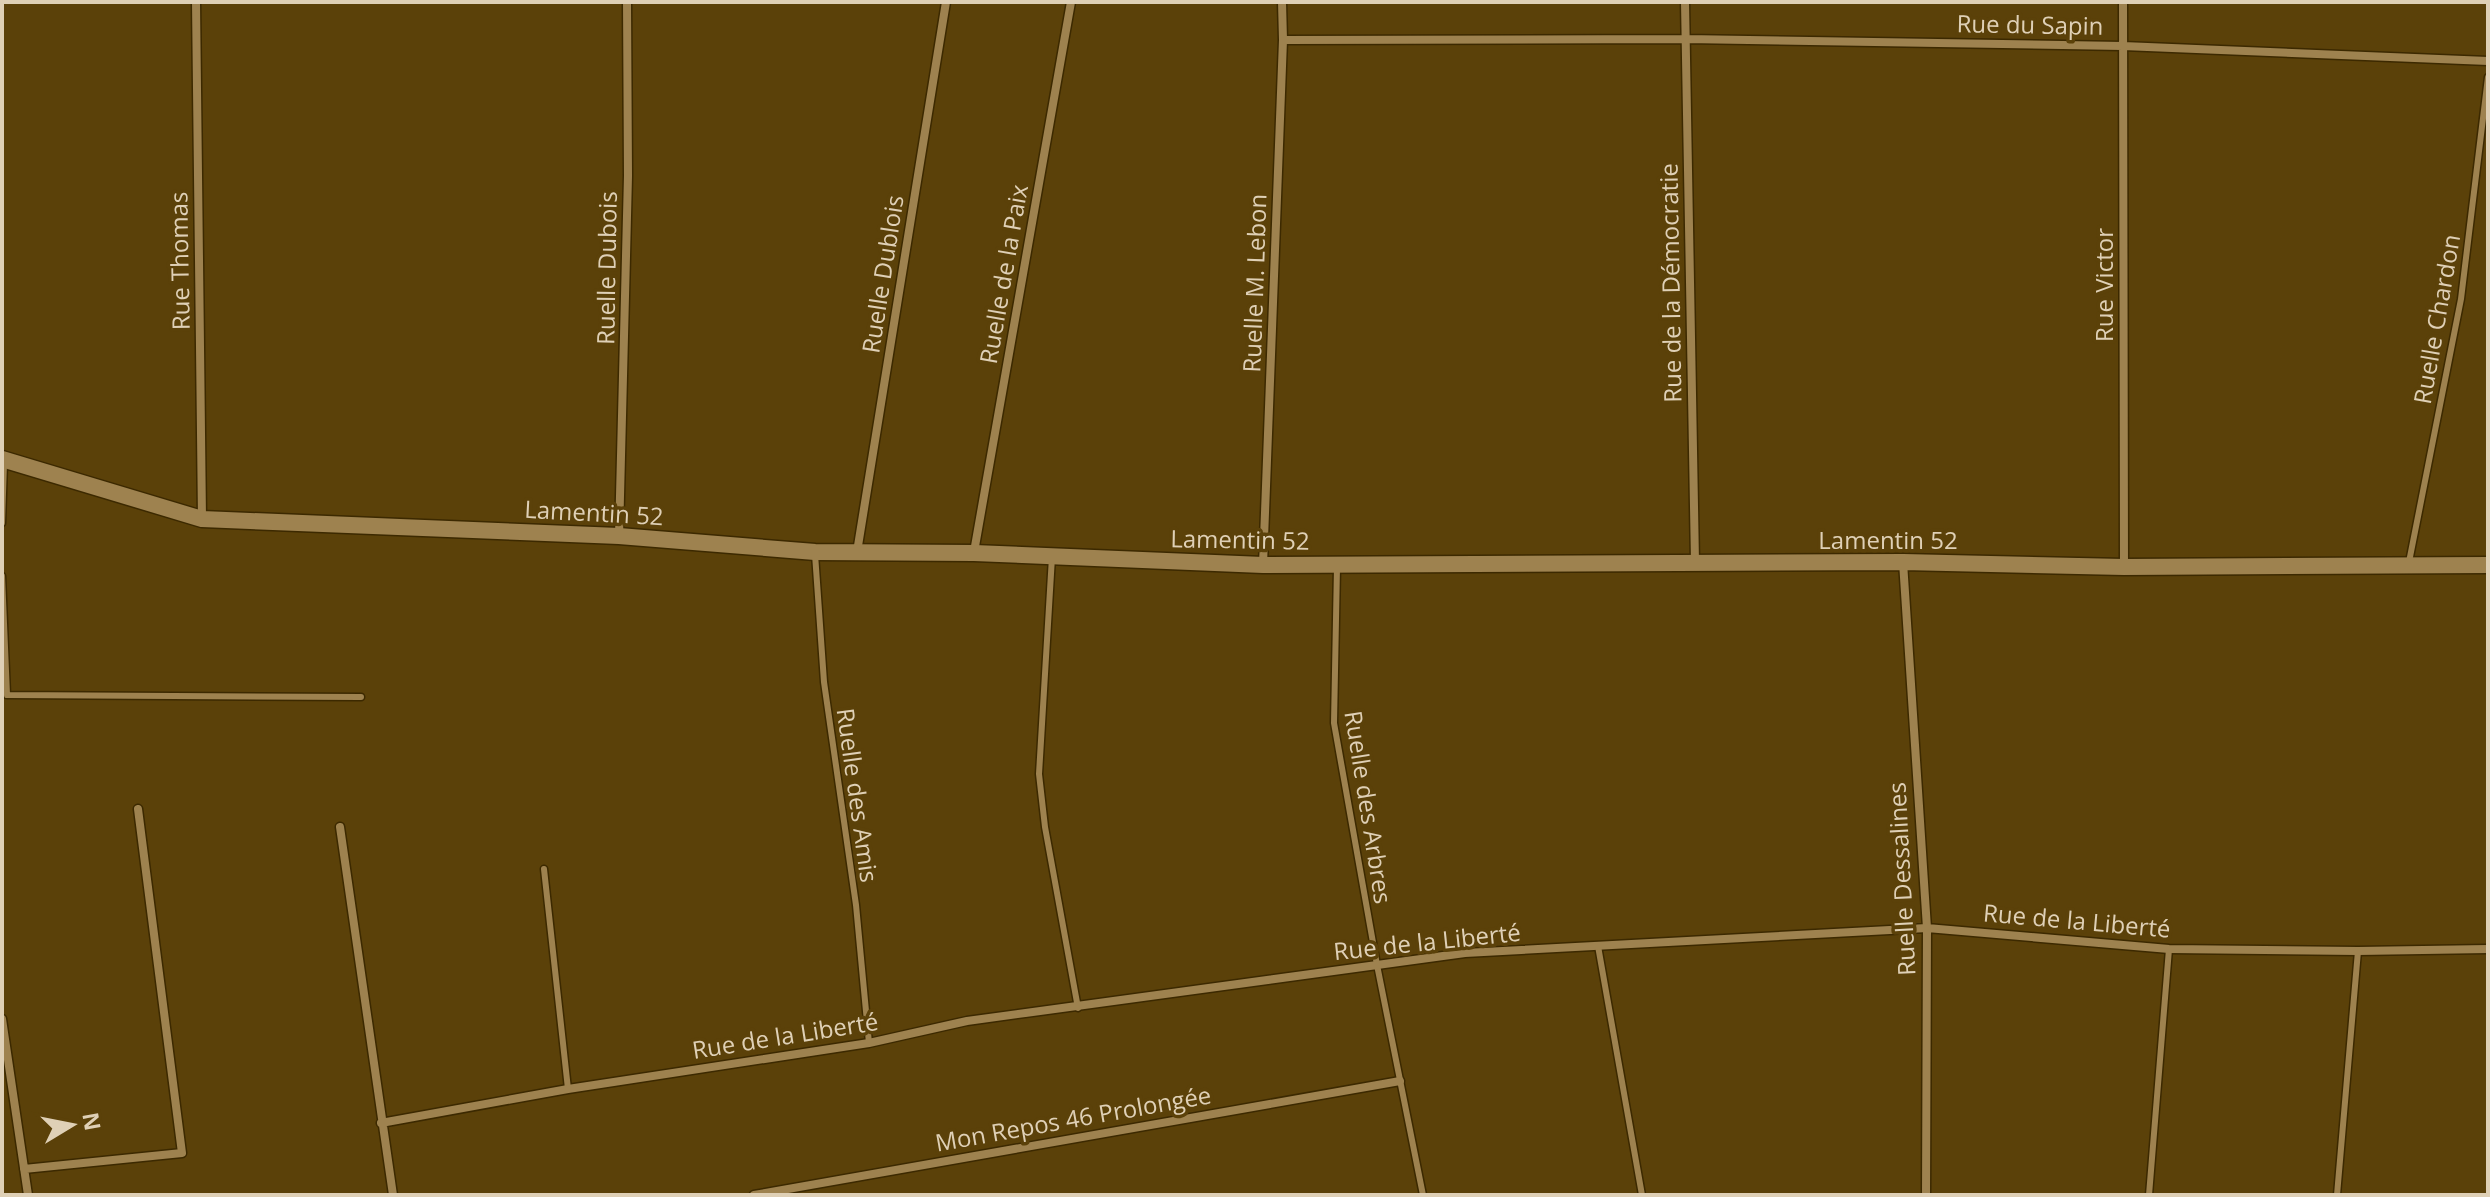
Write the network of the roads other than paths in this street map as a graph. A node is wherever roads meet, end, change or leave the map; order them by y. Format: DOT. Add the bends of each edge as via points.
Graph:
graph roads {
  1 [pos="196,2"];
  2 [pos="627,2"];
  3 [pos="946,2"];
  4 [pos="1071,2"];
  5 [pos="1282,2"];
  6 [pos="1685,2"];
  7 [pos="2123,2"];
  8 [pos="1686,39"];
  9 [pos="1283,40"];
  10 [pos="2123,46"];
  11 [pos="2488,61"];
  12 [pos="2488,77"];
  13 [pos="3,459"];
  14 [pos="202,519"];
  15 [pos="2,523"];
  16 [pos="619,536"];
  17 [pos="815,552"];
  18 [pos="857,552"];
  19 [pos="974,553"];
  20 [pos="1052,557"];
  21 [pos="1695,562"];
  22 [pos="1903,562"];
  23 [pos="1337,564"];
  24 [pos="1263,565"];
  25 [pos="2409,565"];
  26 [pos="2488,565"];
  27 [pos="2124,567"];
  28 [pos="2,576"];
  29 [pos="361,697"];
  30 [pos="138,809"];
  31 [pos="340,827"];
  32 [pos="544,869"];
  33 [pos="1927,928"];
  34 [pos="1598,946"];
  35 [pos="2169,949"];
  36 [pos="2488,949"];
  37 [pos="2358,951"];
  38 [pos="1377,965"];
  39 [pos="1078,1008"];
  40 [pos="2,1019"];
  41 [pos="869,1043"];
  42 [pos="1400,1081"];
  43 [pos="568,1089"];
  44 [pos="381,1123"];
  45 [pos="24,1169"];
  46 [pos="28,1195"];
  47 [pos="393,1195"];
  48 [pos="754,1195"];
  49 [pos="1423,1195"];
  50 [pos="1642,1195"];
  51 [pos="1926,1195"];
  52 [pos="2149,1195"];
  53 [pos="2337,1195"];
  1 -- 14 [label="street, Rue Thomas"];
  2 -- 16 [label="street, Ruelle Dubois"];
  3 -- 18 [label="street, Ruelle Dublois"];
  4 -- 19 [label="street, Ruelle de la Paix"];
  5 -- 9 [label="street, Ruelle M. Lebon"];
  6 -- 8 [label="street, Rue de la Démocratie"];
  7 -- 10 [label="street, Rue Victor"];
  8 -- 9 [label="street, Rue du Sapin"];
  8 -- 10 [label="street, Rue du Sapin"];
  8 -- 21 [label="street, Rue de la Démocratie"];
  9 -- 24 [label="street, Ruelle M. Lebon"];
  10 -- 11 [label="street, Rue du Sapin"];
  10 -- 27 [label="street, Rue Victor"];
  12 -- 25 [label="lane, Ruelle Chardon" via="2461,299"];
  13 -- 14 [label="street, Lamentin 52"];
  13 -- 15 [label="lane"];
  14 -- 16 [label="street, Lamentin 52"];
  16 -- 17 [label="street, Lamentin 52"];
  17 -- 18 [label="street, Lamentin 52"];
  17 -- 41 [label="lane, Ruelle des Amis" via="824,682 856,905"];
  18 -- 19 [label="street, Lamentin 52"];
  19 -- 20 [label="street, Lamentin 52"];
  20 -- 24 [label="street, Lamentin 52"];
  20 -- 39 [label="lane" via="1039,774"];
  21 -- 22 [label="street, Lamentin 52"];
  21 -- 23 [label="street, Lamentin 52"];
  22 -- 27 [label="street, Lamentin 52"];
  22 -- 33 [label="street, Ruelle Dessalines"];
  23 -- 24 [label="street, Lamentin 52"];
  23 -- 38 [label="lane, Ruelle des Arbres" via="1334,723"];
  25 -- 26 [label="street, Lamentin 52"];
  25 -- 27 [label="street, Lamentin 52"];
  28 -- 29 [label="lane" via="7,695"];
  30 -- 45 [label="street" via="182,1153"];
  31 -- 44 [label="street"];
  32 -- 43 [label="lane"];
  33 -- 34 [label="street, Rue de la Liberté"];
  33 -- 35 [label="street, Rue de la Liberté"];
  33 -- 51 [label="street, Ruelle Dessalines"];
  34 -- 38 [label="street, Rue de la Liberté" via="1465,953"];
  34 -- 50 [label="lane"];
  35 -- 37 [label="street, Rue de la Liberté"];
  35 -- 52 [label="lane"];
  36 -- 37 [label="street, Rue de la Liberté"];
  37 -- 53 [label="lane"];
  38 -- 39 [label="street, Rue de la Liberté"];
  38 -- 42 [label="lane, Ruelle des Arbres"];
  39 -- 41 [label="street, Rue de la Liberté" via="967,1021"];
  40 -- 45 [label="street"];
  41 -- 43 [label="street, Rue de la Liberté"];
  42 -- 48 [label="street, Mon Repos 46 Prolongée"];
  42 -- 49 [label="lane, Ruelle des Arbres"];
  43 -- 44 [label="street, Rue de la Liberté"];
  44 -- 47 [label="street"];
  45 -- 46 [label="street"];
}
